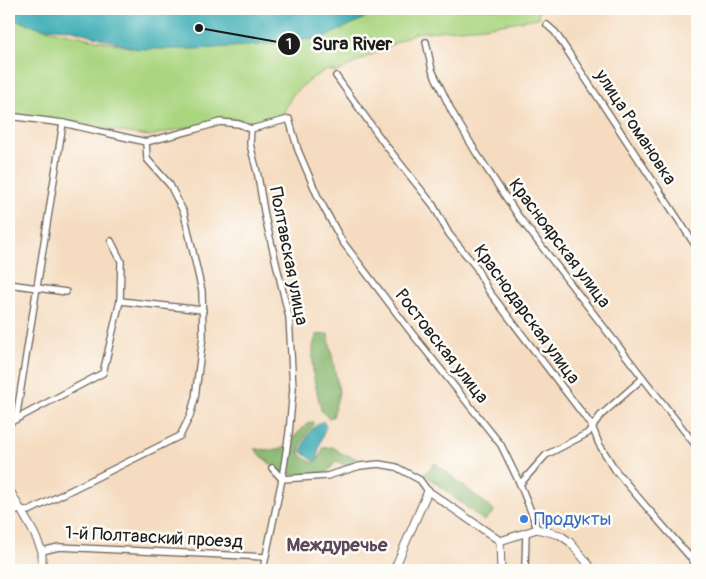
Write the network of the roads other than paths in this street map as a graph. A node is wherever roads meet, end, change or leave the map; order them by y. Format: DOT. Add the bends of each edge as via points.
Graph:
graph roads {
  1 [pos="547,25"];
  2 [pos="426,42"];
  3 [pos="336,76"];
  4 [pos="9,116"];
  5 [pos="62,123"];
  6 [pos="251,129"];
  7 [pos="146,142"];
  8 [pos="111,241"];
  9 [pos="697,248"];
  10 [pos="9,284"];
  11 [pos="37,288"];
  12 [pos="66,292"];
  13 [pos="120,301"];
  14 [pos="203,310"];
  15 [pos="643,378"];
  16 [pos="16,419"];
  17 [pos="9,423"];
  18 [pos="592,426"];
  19 [pos="697,447"];
  20 [pos="272,468"];
  21 [pos="282,478"];
  22 [pos="520,484"];
  23 [pos="9,488"];
  24 [pos="428,490"];
  25 [pos="20,509"];
  26 [pos="9,515"];
  27 [pos="537,529"];
  28 [pos="526,532"];
  29 [pos="500,541"];
  30 [pos="42,551"];
  31 [pos="265,557"];
  32 [pos="697,565"];
  33 [pos="42,570"];
  34 [pos="262,570"];
  35 [pos="394,570"];
  36 [pos="501,570"];
  37 [pos="525,570"];
  38 [pos="592,570"];
  1 -- 9 [label="street, улица Романовка" via="555,32"];
  2 -- 15 [label="street, Красноярская улица" via="432,70 477,154 518,217"];
  3 -- 18 [label="street, Краснодарская улица" via="433,205 488,290"];
  4 -- 5 [label="street"];
  5 -- 7 [label="street"];
  5 -- 11 [label="street"];
  6 -- 7 [label="street" via="220,122"];
  6 -- 21 [label="street, Полтавская улица" via="250,144 289,317 293,389"];
  6 -- 22 [label="street, Ростовская улица" via="289,119 318,197 342,241 501,445"];
  7 -- 14 [label="street" via="147,159 170,185 184,213 202,291"];
  8 -- 13 [label="street" via="121,261"];
  10 -- 11 [label="street"];
  11 -- 12 [label="street"];
  11 -- 16 [label="street"];
  13 -- 14 [label="street"];
  13 -- 16 [label="street" via="103,373"];
  14 -- 25 [label="street" via="203,336 194,398 180,436 29,511"];
  15 -- 18 [label="street"];
  15 -- 19 [label="street, Красноярская улица"];
  16 -- 17 [label="street"];
  18 -- 22 [label="street" via="588,433 546,455"];
  18 -- 32 [label="street, Краснодарская улица" via="616,471"];
  20 -- 21 [label="street"];
  21 -- 24 [label="street" via="327,476 379,464 396,467 420,480"];
  21 -- 31 [label="street, Полтавская улица"];
  22 -- 27 [label="street, Ростовская улица"];
  23 -- 25 [label="street"];
  24 -- 29 [label="street"];
  24 -- 35 [label="street"];
  25 -- 26 [label="street"];
  25 -- 30 [label="street"];
  27 -- 28 [label="street"];
  27 -- 38 [label="street" via="560,534"];
  28 -- 29 [label="street"];
  28 -- 37 [label="street"];
  29 -- 36 [label="street"];
  30 -- 31 [label="street, 1-й Полтавский проезд" via="59,547"];
  30 -- 33 [label="street"];
  31 -- 34 [label="street, Полтавская улица"];
}
